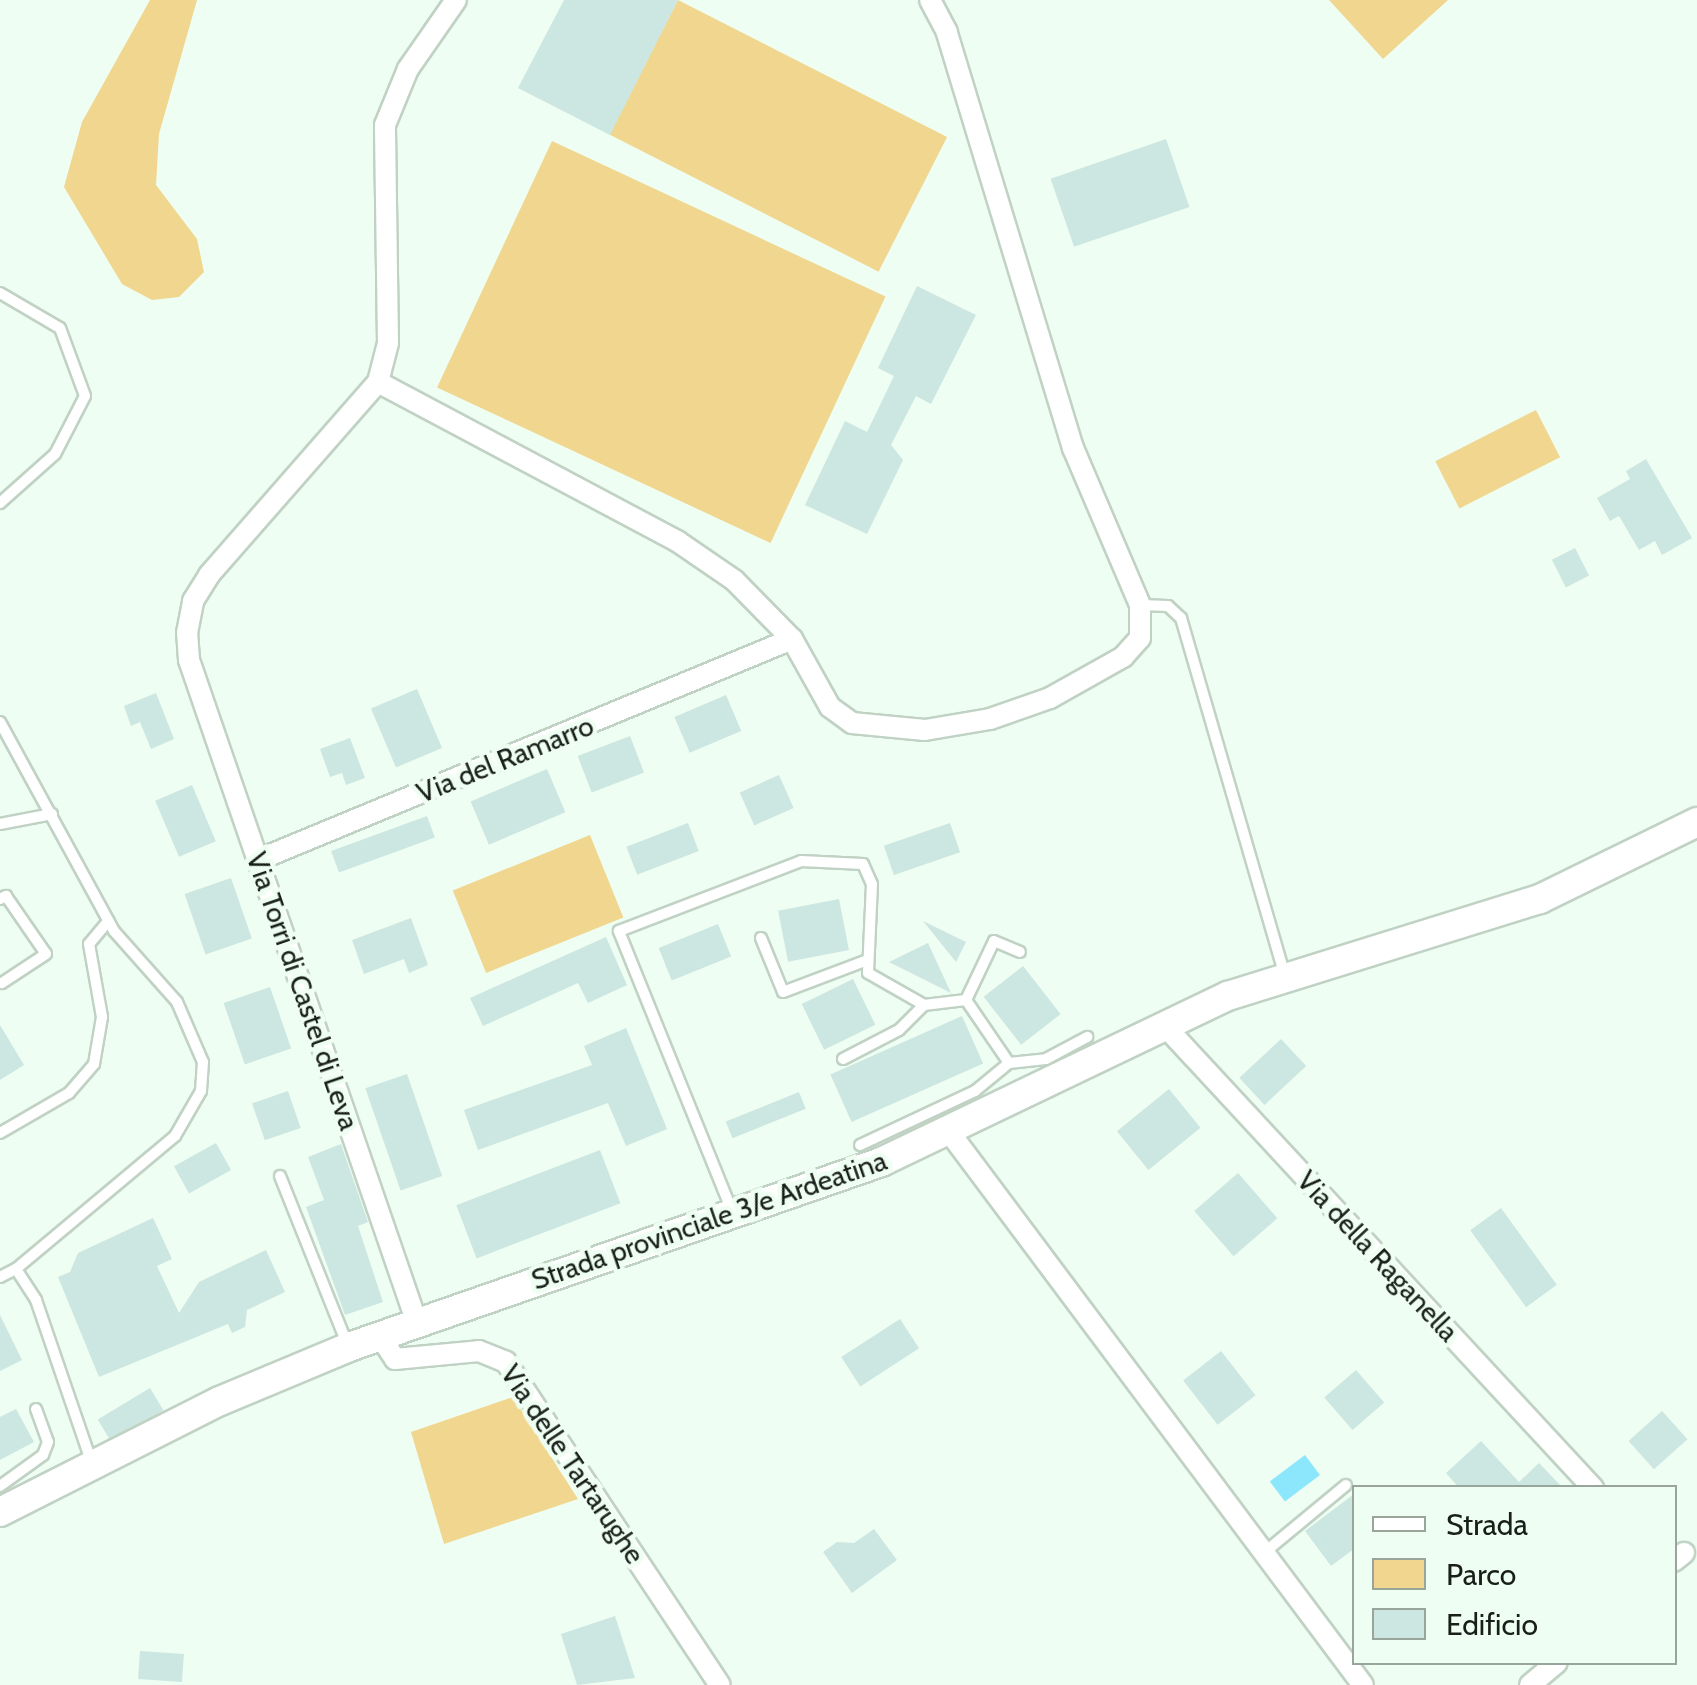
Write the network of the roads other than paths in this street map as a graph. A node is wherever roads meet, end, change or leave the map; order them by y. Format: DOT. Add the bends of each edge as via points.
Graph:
graph roads {
  1 [pos="456,0"];
  2 [pos="930,0"];
  3 [pos="0,293"];
  4 [pos="378,382"];
  5 [pos="0,503"];
  6 [pos="1140,605"];
  7 [pos="792,639"];
  8 [pos="0,722"];
  9 [pos="52,814"];
  10 [pos="1697,822"];
  11 [pos="0,824"];
  12 [pos="258,860"];
  13 [pos="0,900"];
  14 [pos="108,921"];
  15 [pos="761,938"];
  16 [pos="1020,952"];
  17 [pos="866,962"];
  18 [pos="1285,977"];
  19 [pos="2,983"];
  20 [pos="966,1000"];
  21 [pos="924,1005"];
  22 [pos="1163,1024"];
  23 [pos="1087,1036"];
  24 [pos="843,1059"];
  25 [pos="1009,1063"];
  26 [pos="947,1129"];
  27 [pos="0,1133"];
  28 [pos="860,1145"];
  29 [pos="280,1176"];
  30 [pos="732,1212"];
  31 [pos="16,1269"];
  32 [pos="0,1276"];
  33 [pos="416,1323"];
  34 [pos="379,1335"];
  35 [pos="348,1346"];
  36 [pos="36,1409"];
  37 [pos="93,1467"];
  38 [pos="1346,1485"];
  39 [pos="1589,1485"];
  40 [pos="0,1486"];
  41 [pos="0,1512"];
  42 [pos="1264,1553"];
  43 [pos="1553,1665"];
  44 [pos="720,1685"];
  45 [pos="1363,1685"];
  46 [pos="1530,1685"];
  1 -- 4 [label="street" via="408,68 385,124 388,326"];
  2 -- 6 [label="street" via="947,32 1072,448"];
  3 -- 5 [label="lane" via="60,328 85,396 56,454"];
  4 -- 7 [label="street" via="677,541 744,589"];
  4 -- 12 [label="street, Via Torri di Castel di Leva" via="202,585 190,610 189,660"];
  6 -- 7 [label="street" via="1136,645 1090,678 1007,714 925,730 870,729 844,718"];
  6 -- 18 [label="lane" via="1168,606 1180,618"];
  7 -- 12 [label="street, Via del Ramarro"];
  8 -- 9 [label="lane"];
  9 -- 11 [label="lane"];
  9 -- 14 [label="lane"];
  10 -- 18 [label="main road, Strada provinciale 3/e Ardeatina" via="1540,899"];
  12 -- 33 [label="street, Via Torri di Castel di Leva"];
  13 -- 19 [label="lane" via="6,896 46,954"];
  14 -- 27 [label="lane" via="89,944 102,1005 98,1056 69,1093"];
  14 -- 31 [label="lane" via="183,1013 204,1062 201,1091 182,1128 151,1160"];
  15 -- 17 [label="lane" via="783,992"];
  16 -- 20 [label="lane" via="994,942"];
  17 -- 21 [label="lane" via="874,979"];
  17 -- 30 [label="lane" via="872,884 864,864 851,860 801,860 619,931 678,1060"];
  18 -- 22 [label="main road, Strada provinciale 3/e Ardeatina"];
  20 -- 21 [label="lane"];
  20 -- 25 [label="lane"];
  21 -- 24 [label="lane" via="898,1030"];
  22 -- 26 [label="main road, Strada provinciale 3/e Ardeatina"];
  22 -- 39 [label="street, Via della Raganella"];
  23 -- 25 [label="lane" via="1046,1059"];
  25 -- 28 [label="lane" via="976,1091"];
  26 -- 30 [label="main road, Strada provinciale 3/e Ardeatina" via="881,1162"];
  26 -- 42 [label="street"];
  29 -- 35 [label="lane"];
  30 -- 33 [label="main road, Strada provinciale 3/e Ardeatina"];
  31 -- 32 [label="lane"];
  31 -- 37 [label="lane" via="68,1380"];
  33 -- 34 [label="main road, Strada provinciale 3/e Ardeatina"];
  34 -- 35 [label="main road, Strada provinciale 3/e Ardeatina"];
  34 -- 44 [label="street, Via delle Tartarughe" via="395,1359 471,1350 506,1362"];
  35 -- 37 [label="main road, Strada provinciale 3/e Ardeatina"];
  36 -- 40 [label="lane" via="48,1442 43,1455"];
  37 -- 41 [label="main road, Strada provinciale 3/e Ardeatina"];
  38 -- 42 [label="lane"];
  42 -- 45 [label="street"];
  43 -- 46 [label="street"];
}
